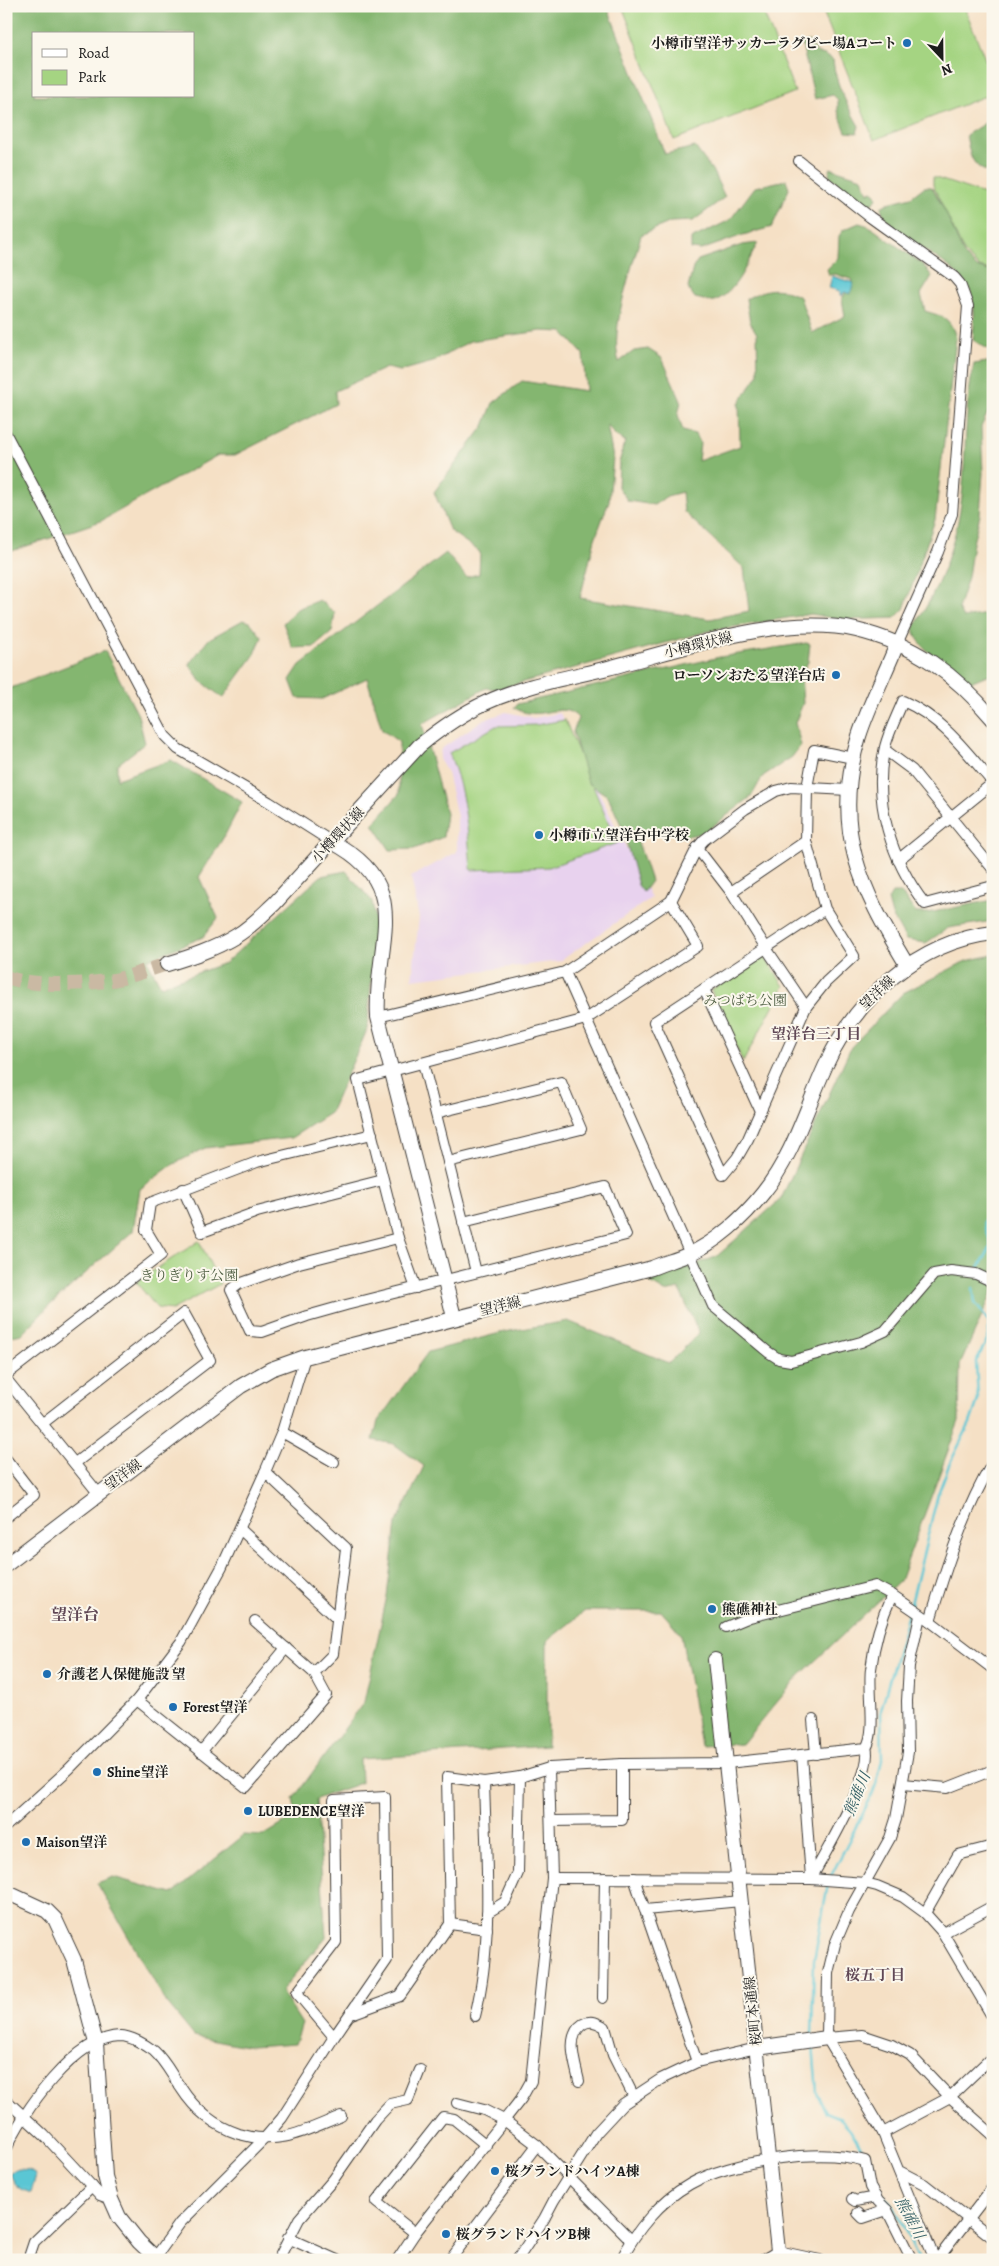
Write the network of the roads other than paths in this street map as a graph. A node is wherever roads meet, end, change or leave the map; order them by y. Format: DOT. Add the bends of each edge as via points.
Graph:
graph roads {
  1 [pos="799,160"];
  2 [pos="6,434"];
  3 [pos="897,644"];
  4 [pos="993,719"];
  5 [pos="885,750"];
  6 [pos="853,758"];
  7 [pos="993,783"];
  8 [pos="808,788"];
  9 [pos="848,790"];
  10 [pos="950,816"];
  11 [pos="806,841"];
  12 [pos="332,842"];
  13 [pos="697,848"];
  14 [pos="898,860"];
  15 [pos="993,869"];
  16 [pos="993,886"];
  17 [pos="731,892"];
  18 [pos="671,901"];
  19 [pos="825,909"];
  20 [pos="993,933"];
  21 [pos="766,948"];
  22 [pos="167,964"];
  23 [pos="907,965"];
  24 [pos="565,972"];
  25 [pos="704,989"];
  26 [pos="806,1007"];
  27 [pos="378,1018"];
  28 [pos="586,1019"];
  29 [pos="423,1063"];
  30 [pos="391,1070"];
  31 [pos="760,1111"];
  32 [pos="436,1113"];
  33 [pos="372,1134"];
  34 [pos="448,1162"];
  35 [pos="383,1180"];
  36 [pos="183,1189"];
  37 [pos="463,1222"];
  38 [pos="398,1238"];
  39 [pos="689,1254"];
  40 [pos="476,1272"];
  41 [pos="445,1280"];
  42 [pos="993,1286"];
  43 [pos="416,1288"];
  44 [pos="454,1317"];
  45 [pos="305,1357"];
  46 [pos="6,1375"];
  47 [pos="6,1379"];
  48 [pos="43,1422"];
  49 [pos="282,1432"];
  50 [pos="6,1459"];
  51 [pos="334,1462"];
  52 [pos="993,1462"];
  53 [pos="76,1463"];
  54 [pos="265,1472"];
  55 [pos="99,1494"];
  56 [pos="6,1517"];
  57 [pos="240,1529"];
  58 [pos="6,1565"];
  59 [pos="892,1595"];
  60 [pos="917,1614"];
  61 [pos="336,1618"];
  62 [pos="930,1621"];
  63 [pos="254,1622"];
  64 [pos="726,1628"];
  65 [pos="286,1648"];
  66 [pos="715,1660"];
  67 [pos="993,1670"];
  68 [pos="314,1673"];
  69 [pos="137,1700"];
  70 [pos="813,1720"];
  71 [pos="866,1748"];
  72 [pos="201,1752"];
  73 [pos="816,1754"];
  74 [pos="802,1755"];
  75 [pos="727,1763"];
  76 [pos="622,1764"];
  77 [pos="549,1768"];
  78 [pos="993,1770"];
  79 [pos="520,1777"];
  80 [pos="484,1782"];
  81 [pos="903,1784"];
  82 [pos="552,1820"];
  83 [pos="6,1826"];
  84 [pos="993,1846"];
  85 [pos="552,1878"];
  86 [pos="605,1878"];
  87 [pos="634,1878"];
  88 [pos="738,1878"];
  89 [pos="811,1879"];
  90 [pos="865,1883"];
  91 [pos="6,1892"];
  92 [pos="741,1901"];
  93 [pos="993,1906"];
  94 [pos="645,1910"];
  95 [pos="925,1912"];
  96 [pos="487,1913"];
  97 [pos="450,1924"];
  98 [pos="487,1929"];
  99 [pos="943,1933"];
  100 [pos="603,1998"];
  101 [pos="351,2014"];
  102 [pos="474,2016"];
  103 [pos="993,2018"];
  104 [pos="334,2037"];
  105 [pos="818,2039"];
  106 [pos="96,2043"];
  107 [pos="757,2048"];
  108 [pos="993,2056"];
  109 [pos="697,2062"];
  110 [pos="420,2070"];
  111 [pos="579,2081"];
  112 [pos="634,2097"];
  113 [pos="950,2097"];
  114 [pos="6,2100"];
  115 [pos="458,2103"];
  116 [pos="23,2116"];
  117 [pos="341,2116"];
  118 [pos="504,2120"];
  119 [pos="883,2133"];
  120 [pos="993,2135"];
  121 [pos="264,2139"];
  122 [pos="486,2145"];
  123 [pos="537,2145"];
  124 [pos="6,2150"];
  125 [pos="767,2161"];
  126 [pos="901,2172"];
  127 [pos="568,2177"];
  128 [pos="92,2186"];
  129 [pos="993,2187"];
  130 [pos="876,2197"];
  131 [pos="111,2199"];
  132 [pos="852,2199"];
  133 [pos="888,2210"];
  134 [pos="858,2213"];
  135 [pos="969,2220"];
  136 [pos="415,2232"];
  137 [pos="288,2238"];
  138 [pos="993,2238"];
  139 [pos="631,2240"];
  140 [pos="778,2255"];
  141 [pos="157,2259"];
  142 [pos="28,2260"];
  143 [pos="278,2260"];
  144 [pos="337,2260"];
  145 [pos="397,2260"];
  146 [pos="450,2260"];
  147 [pos="517,2260"];
  148 [pos="621,2260"];
  149 [pos="763,2260"];
  150 [pos="820,2260"];
  151 [pos="912,2260"];
  152 [pos="936,2260"];
  1 -- 3 [label="street" via="954,278 960,284 968,306 952,514"];
  2 -- 12 [label="street" via="165,736 178,749"];
  3 -- 4 [label="street, 小樽環状線" via="940,666"];
  3 -- 6 [label="street"];
  3 -- 12 [label="street, 小樽環状線" via="848,629 788,627 729,637 523,688 485,703 444,726 419,746"];
  5 -- 7 [label="street" via="903,701 947,729"];
  5 -- 10 [label="street" via="912,770"];
  5 -- 14 [label="street" via="880,781 884,811"];
  6 -- 8 [label="street" via="814,750"];
  6 -- 9 [label="street"];
  7 -- 10 [label="street"];
  8 -- 9 [label="street"];
  8 -- 11 [label="street"];
  8 -- 13 [label="street" via="791,787 761,798"];
  9 -- 23 [label="street" via="850,831 862,884 878,918"];
  10 -- 14 [label="street"];
  10 -- 15 [label="street"];
  11 -- 17 [label="street"];
  11 -- 19 [label="street"];
  12 -- 22 [label="street, 小樽環状線" via="275,903 236,936 194,956"];
  12 -- 27 [label="street" via="348,850 364,865 382,891 386,922 376,992"];
  13 -- 17 [label="street"];
  13 -- 18 [label="street"];
  14 -- 16 [label="street" via="925,904"];
  17 -- 21 [label="street"];
  18 -- 24 [label="street"];
  18 -- 28 [label="street" via="698,946"];
  19 -- 21 [label="street"];
  19 -- 26 [label="street" via="854,956 826,982"];
  20 -- 23 [label="street" via="951,944"];
  21 -- 25 [label="street"];
  21 -- 26 [label="street"];
  23 -- 39 [label="street, 望洋線" via="864,1003 841,1034 789,1152 764,1192 721,1235"];
  24 -- 27 [label="street"];
  24 -- 28 [label="street"];
  25 -- 31 [label="street"];
  25 -- 31 [label="street" via="654,1022 723,1175 748,1139"];
  26 -- 31 [label="street"];
  27 -- 30 [label="street"];
  28 -- 29 [label="street"];
  28 -- 39 [label="street"];
  29 -- 30 [label="street"];
  29 -- 32 [label="street"];
  30 -- 33 [label="street" via="358,1080"];
  30 -- 41 [label="street"];
  32 -- 34 [label="street"];
  32 -- 34 [label="street" via="561,1082 581,1129"];
  33 -- 35 [label="street"];
  33 -- 36 [label="street" via="257,1162"];
  34 -- 37 [label="street"];
  35 -- 36 [label="street" via="257,1212 202,1232"];
  35 -- 38 [label="street"];
  36 -- 46 [label="street" via="150,1203 146,1230 161,1255"];
  37 -- 40 [label="street"];
  37 -- 40 [label="street" via="605,1186 626,1235"];
  38 -- 43 [label="street"];
  38 -- 43 [label="street" via="299,1263 239,1284 231,1290 250,1331 262,1332 307,1316"];
  39 -- 42 [label="street" via="713,1306 768,1352 791,1361 861,1342 885,1331 934,1274 951,1270 976,1274 989,1280"];
  39 -- 44 [label="street, 望洋線" via="652,1268"];
  40 -- 41 [label="street"];
  41 -- 43 [label="street"];
  41 -- 44 [label="street"];
  44 -- 45 [label="street, 望洋線"];
  45 -- 49 [label="street"];
  45 -- 55 [label="street, 望洋線" via="271,1368 241,1386"];
  47 -- 48 [label="street"];
  48 -- 53 [label="street"];
  48 -- 53 [label="street" via="184,1313 210,1360"];
  49 -- 51 [label="street"];
  49 -- 54 [label="street"];
  50 -- 56 [label="street" via="34,1494"];
  52 -- 62 [label="street" via="969,1511"];
  53 -- 55 [label="street"];
  54 -- 57 [label="street"];
  54 -- 61 [label="street" via="346,1548"];
  55 -- 58 [label="street, 望洋線"];
  57 -- 61 [label="street"];
  57 -- 69 [label="street" via="181,1642"];
  59 -- 60 [label="street"];
  59 -- 64 [label="street" via="875,1586 750,1617"];
  59 -- 71 [label="street" via="880,1622 871,1668 871,1737"];
  60 -- 62 [label="street"];
  60 -- 81 [label="street" via="909,1666 908,1752"];
  61 -- 68 [label="street" via="333,1654"];
  62 -- 67 [label="street"];
  63 -- 65 [label="street"];
  65 -- 68 [label="street"];
  65 -- 72 [label="street"];
  66 -- 75 [label="street, 桜町本通線"];
  68 -- 72 [label="street" via="326,1695 246,1787"];
  69 -- 72 [label="street"];
  69 -- 83 [label="street"];
  70 -- 73 [label="street"];
  71 -- 73 [label="street"];
  71 -- 89 [label="street" via="867,1762 861,1782"];
  73 -- 74 [label="street"];
  74 -- 75 [label="street"];
  74 -- 89 [label="street"];
  75 -- 76 [label="street"];
  75 -- 88 [label="street, 桜町本通線"];
  76 -- 77 [label="street"];
  76 -- 82 [label="street" via="622,1820"];
  77 -- 79 [label="street"];
  77 -- 82 [label="street"];
  78 -- 81 [label="street" via="947,1788"];
  79 -- 80 [label="street"];
  79 -- 96 [label="street" via="518,1873 505,1902"];
  80 -- 96 [label="street"];
  80 -- 97 [label="street" via="447,1776"];
  81 -- 90 [label="street" via="890,1838"];
  82 -- 85 [label="street"];
  84 -- 95 [label="street" via="958,1855"];
  85 -- 86 [label="street"];
  85 -- 118 [label="street" via="534,2072 527,2091"];
  86 -- 87 [label="street"];
  86 -- 100 [label="street"];
  87 -- 88 [label="street"];
  87 -- 94 [label="street"];
  88 -- 89 [label="street"];
  88 -- 92 [label="street, 桜町本通線"];
  89 -- 90 [label="street"];
  90 -- 95 [label="street" via="888,1890"];
  90 -- 105 [label="street" via="840,1928 830,1962"];
  91 -- 106 [label="street" via="47,1911 55,1919 82,1981"];
  92 -- 94 [label="street"];
  92 -- 107 [label="street, 桜町本通線"];
  93 -- 99 [label="street"];
  94 -- 109 [label="street"];
  95 -- 99 [label="street"];
  96 -- 98 [label="street"];
  97 -- 98 [label="street"];
  97 -- 101 [label="street" via="400,1996"];
  98 -- 102 [label="street" via="481,1993"];
  99 -- 103 [label="street"];
  101 -- 104 [label="street"];
  101 -- 104 [label="street" via="387,1960 385,1797 334,1800 336,1942 297,1993"];
  104 -- 121 [label="street" via="282,2118"];
  105 -- 107 [label="street"];
  105 -- 113 [label="street" via="862,2035 892,2045 910,2055"];
  105 -- 119 [label="street"];
  106 -- 116 [label="street" via="53,2077"];
  106 -- 121 [label="street" via="121,2036 136,2040 154,2051 200,2112 214,2123 239,2134"];
  106 -- 131 [label="street" via="105,2176"];
  107 -- 109 [label="street"];
  107 -- 125 [label="street, 桜町本通線"];
  108 -- 113 [label="street"];
  109 -- 112 [label="street" via="661,2079"];
  110 -- 137 [label="street" via="408,2100 390,2104 375,2120"];
  111 -- 112 [label="street" via="572,2041 574,2031 595,2021 605,2027 613,2055"];
  112 -- 127 [label="street" via="596,2133"];
  113 -- 119 [label="street"];
  113 -- 120 [label="street"];
  114 -- 116 [label="street"];
  115 -- 118 [label="street"];
  116 -- 124 [label="street"];
  116 -- 128 [label="street"];
  117 -- 121 [label="street" via="287,2138"];
  118 -- 122 [label="street"];
  118 -- 123 [label="street"];
  119 -- 126 [label="street"];
  121 -- 141 [label="street" via="180,2223"];
  122 -- 136 [label="street"];
  122 -- 136 [label="street" via="454,2119 443,2117 376,2202"];
  123 -- 127 [label="street"];
  123 -- 146 [label="street"];
  125 -- 130 [label="street" via="828,2155 866,2161 870,2187"];
  125 -- 139 [label="street" via="722,2171 690,2184 656,2211"];
  125 -- 140 [label="street, 桜町本通線"];
  126 -- 135 [label="street" via="924,2184"];
  126 -- 152 [label="street"];
  127 -- 139 [label="street"];
  127 -- 147 [label="street"];
  128 -- 131 [label="street" via="100,2196"];
  128 -- 142 [label="street" via="34,2242"];
  129 -- 135 [label="street"];
  130 -- 132 [label="street" via="855,2202"];
  130 -- 133 [label="street"];
  131 -- 141 [label="street" via="127,2229"];
  133 -- 134 [label="street" via="863,2218"];
  133 -- 151 [label="street"];
  135 -- 138 [label="street"];
  135 -- 152 [label="street"];
  136 -- 145 [label="street"];
  137 -- 143 [label="street"];
  137 -- 144 [label="street"];
  139 -- 148 [label="street"];
  140 -- 149 [label="street"];
  140 -- 150 [label="street"];
}
